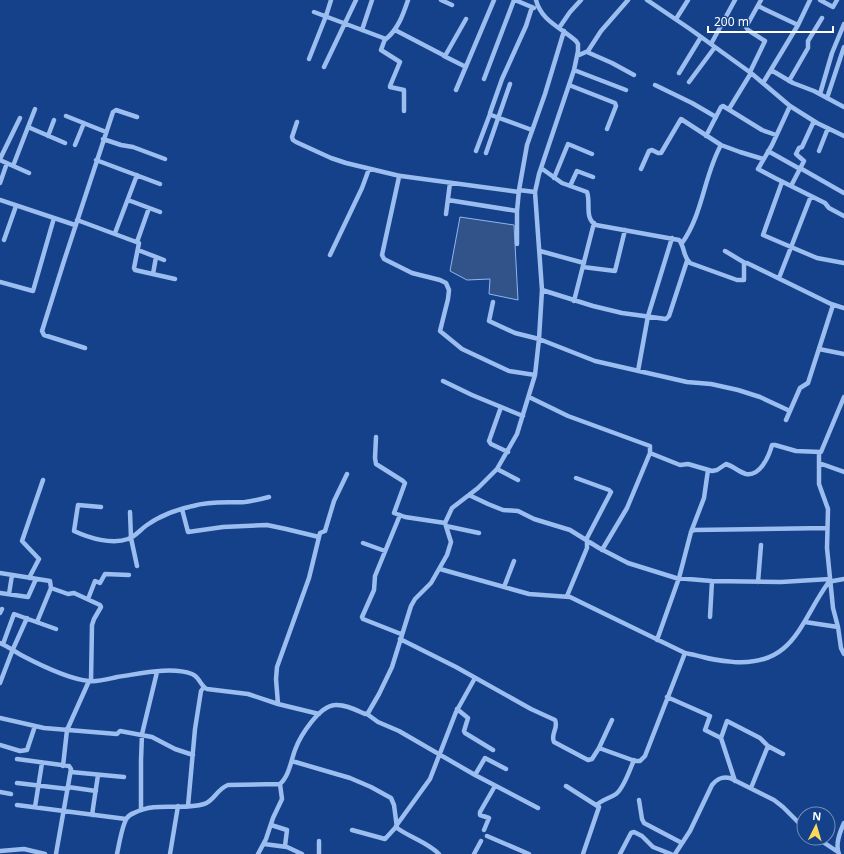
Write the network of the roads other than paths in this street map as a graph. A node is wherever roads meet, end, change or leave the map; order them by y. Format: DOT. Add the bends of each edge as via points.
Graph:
graph roads {
  1 [pos="331,0"];
  2 [pos="356,0"];
  3 [pos="372,0"];
  4 [pos="408,0"];
  5 [pos="441,0"];
  6 [pos="494,0"];
  7 [pos="514,0"];
  8 [pos="536,0"];
  9 [pos="581,0"];
  10 [pos="628,0"];
  11 [pos="647,0"];
  12 [pos="688,0"];
  13 [pos="735,0"];
  14 [pos="761,0"];
  15 [pos="810,0"];
  16 [pos="820,0"];
  17 [pos="837,0"];
  18 [pos="452,5"];
  19 [pos="758,6"];
  20 [pos="532,7"];
  21 [pos="539,9"];
  22 [pos="314,12"];
  23 [pos="326,16"];
  24 [pos="822,18"];
  25 [pos="466,19"];
  26 [pos="676,19"];
  27 [pos="345,23"];
  28 [pos="844,24"];
  29 [pos="798,25"];
  30 [pos="559,28"];
  31 [pos="362,30"];
  32 [pos="395,30"];
  33 [pos="564,31"];
  34 [pos="701,37"];
  35 [pos="384,39"];
  36 [pos="710,44"];
  37 [pos="715,47"];
  38 [pos="844,47"];
  39 [pos="587,52"];
  40 [pos="444,56"];
  41 [pos="577,56"];
  42 [pos="309,59"];
  43 [pos="324,67"];
  44 [pos="466,67"];
  45 [pos="574,70"];
  46 [pos="772,70"];
  47 [pos="679,73"];
  48 [pos="750,73"];
  49 [pos="634,75"];
  50 [pos="484,79"];
  51 [pos="789,81"];
  52 [pos="689,82"];
  53 [pos="763,83"];
  54 [pos="510,84"];
  55 [pos="569,85"];
  56 [pos="655,85"];
  57 [pos="456,90"];
  58 [pos="626,90"];
  59 [pos="820,94"];
  60 [pos="827,98"];
  61 [pos="790,106"];
  62 [pos="844,106"];
  63 [pos="35,109"];
  64 [pos="729,109"];
  65 [pos="404,111"];
  66 [pos="490,114"];
  67 [pos="66,116"];
  68 [pos="137,117"];
  69 [pos="716,117"];
  70 [pos="20,118"];
  71 [pos="498,118"];
  72 [pos="54,120"];
  73 [pos="814,121"];
  74 [pos="297,122"];
  75 [pos="84,123"];
  76 [pos="28,127"];
  77 [pos="828,128"];
  78 [pos="607,129"];
  79 [pos="532,130"];
  80 [pos="106,132"];
  81 [pos="48,136"];
  82 [pos="706,136"];
  83 [pos="776,136"];
  84 [pos="844,136"];
  85 [pos="103,139"];
  86 [pos="65,143"];
  87 [pos="721,144"];
  88 [pos="75,145"];
  89 [pos="476,151"];
  90 [pos="768,151"];
  91 [pos="820,151"];
  92 [pos="486,153"];
  93 [pos="592,154"];
  94 [pos="166,159"];
  95 [pos="763,159"];
  96 [pos="0,160"];
  97 [pos="96,160"];
  98 [pos="7,163"];
  99 [pos="13,166"];
  100 [pos="541,168"];
  101 [pos="800,168"];
  102 [pos="369,169"];
  103 [pos="641,170"];
  104 [pos="29,173"];
  105 [pos="137,175"];
  106 [pos="400,176"];
  107 [pos="593,176"];
  108 [pos="554,178"];
  109 [pos="782,182"];
  110 [pos="0,183"];
  111 [pos="450,183"];
  112 [pos="160,184"];
  113 [pos="570,186"];
  114 [pos="791,186"];
  115 [pos="519,191"];
  116 [pos="535,192"];
  117 [pos="844,193"];
  118 [pos="811,196"];
  119 [pos="0,200"];
  120 [pos="128,200"];
  121 [pos="448,200"];
  122 [pos="16,206"];
  123 [pos="149,208"];
  124 [pos="517,211"];
  125 [pos="160,212"];
  126 [pos="446,214"];
  127 [pos="844,216"];
  128 [pos="54,218"];
  129 [pos="77,220"];
  130 [pos="594,223"];
  131 [pos="75,225"];
  132 [pos="625,230"];
  133 [pos="114,233"];
  134 [pos="672,238"];
  135 [pos="4,240"];
  136 [pos="137,242"];
  137 [pos="682,243"];
  138 [pos="517,244"];
  139 [pos="792,247"];
  140 [pos="138,250"];
  141 [pos="540,251"];
  142 [pos="724,252"];
  143 [pos="330,255"];
  144 [pos="156,257"];
  145 [pos="164,260"];
  146 [pos="686,261"];
  147 [pos="745,263"];
  148 [pos="844,263"];
  149 [pos="583,265"];
  150 [pos="153,274"];
  151 [pos="778,278"];
  152 [pos="175,279"];
  153 [pos="0,282"];
  154 [pos="542,290"];
  155 [pos="574,301"];
  156 [pos="493,302"];
  157 [pos="833,305"];
  158 [pos="844,308"];
  159 [pos="648,316"];
  160 [pos="539,339"];
  161 [pos="85,348"];
  162 [pos="819,349"];
  163 [pos="844,354"];
  164 [pos="638,371"];
  165 [pos="535,375"];
  166 [pos="443,381"];
  167 [pos="529,397"];
  168 [pos="844,397"];
  169 [pos="502,407"];
  170 [pos="790,411"];
  171 [pos="523,416"];
  172 [pos="786,420"];
  173 [pos="376,437"];
  174 [pos="508,452"];
  175 [pos="819,452"];
  176 [pos="650,453"];
  177 [pos="819,463"];
  178 [pos="497,469"];
  179 [pos="708,470"];
  180 [pos="844,472"];
  181 [pos="347,474"];
  182 [pos="576,478"];
  183 [pos="43,480"];
  184 [pos="518,480"];
  185 [pos="470,495"];
  186 [pos="269,497"];
  187 [pos="101,507"];
  188 [pos="182,509"];
  189 [pos="130,512"];
  190 [pos="400,515"];
  191 [pos="445,525"];
  192 [pos="827,528"];
  193 [pos="691,532"];
  194 [pos="479,533"];
  195 [pos="319,537"];
  196 [pos="131,538"];
  197 [pos="587,541"];
  198 [pos="363,543"];
  199 [pos="761,545"];
  200 [pos="602,550"];
  201 [pos="386,551"];
  202 [pos="514,561"];
  203 [pos="137,566"];
  204 [pos="440,569"];
  205 [pos="0,573"];
  206 [pos="12,575"];
  207 [pos="129,575"];
  208 [pos="29,578"];
  209 [pos="679,578"];
  210 [pos="36,579"];
  211 [pos="844,579"];
  212 [pos="830,580"];
  213 [pos="712,581"];
  214 [pos="758,582"];
  215 [pos="504,587"];
  216 [pos="51,588"];
  217 [pos="0,592"];
  218 [pos="9,594"];
  219 [pos="567,596"];
  220 [pos="88,599"];
  221 [pos="710,617"];
  222 [pos="27,618"];
  223 [pos="37,622"];
  224 [pos="805,622"];
  225 [pos="838,627"];
  226 [pos="56,629"];
  227 [pos="401,636"];
  228 [pos="657,640"];
  229 [pos="1,643"];
  230 [pos="13,649"];
  231 [pos="686,654"];
  232 [pos="844,654"];
  233 [pos="157,672"];
  234 [pos="475,678"];
  235 [pos="90,681"];
  236 [pos="0,683"];
  237 [pos="204,687"];
  238 [pos="667,697"];
  239 [pos="278,704"];
  240 [pos="457,709"];
  241 [pos="319,714"];
  242 [pos="367,714"];
  243 [pos="0,718"];
  244 [pos="612,720"];
  245 [pos="35,726"];
  246 [pos="68,730"];
  247 [pos="142,734"];
  248 [pos="721,738"];
  249 [pos="0,745"];
  250 [pos="768,746"];
  251 [pos="28,748"];
  252 [pos="599,748"];
  253 [pos="493,750"];
  254 [pos="440,754"];
  255 [pos="783,754"];
  256 [pos="193,755"];
  257 [pos="17,759"];
  258 [pos="634,760"];
  259 [pos="26,761"];
  260 [pos="292,761"];
  261 [pos="42,763"];
  262 [pos="63,766"];
  263 [pos="506,769"];
  264 [pos="70,772"];
  265 [pos="98,775"];
  266 [pos="474,775"];
  267 [pos="124,777"];
  268 [pos="735,781"];
  269 [pos="17,783"];
  270 [pos="280,784"];
  271 [pos="39,785"];
  272 [pos="495,786"];
  273 [pos="566,786"];
  274 [pos="68,788"];
  275 [pos="750,788"];
  276 [pos="96,791"];
  277 [pos="0,792"];
  278 [pos="11,794"];
  279 [pos="639,800"];
  280 [pos="17,805"];
  281 [pos="597,805"];
  282 [pos="178,806"];
  283 [pos="188,806"];
  284 [pos="35,807"];
  285 [pos="538,808"];
  286 [pos="141,809"];
  287 [pos="64,811"];
  288 [pos="92,814"];
  289 [pos="126,819"];
  290 [pos="796,820"];
  291 [pos="844,822"];
  292 [pos="271,825"];
  293 [pos="396,826"];
  294 [pos="352,830"];
  295 [pos="484,830"];
  296 [pos="487,836"];
  297 [pos="319,841"];
  298 [pos="481,841"];
  299 [pos="682,843"];
  300 [pos="264,844"];
  301 [pos="285,846"];
  302 [pos="829,846"];
  303 [pos="0,851"];
  304 [pos="15,852"];
  305 [pos="839,853"];
  306 [pos="45,854"];
  307 [pos="56,854"];
  308 [pos="117,854"];
  309 [pos="170,854"];
  310 [pos="258,854"];
  311 [pos="302,854"];
  312 [pos="318,854"];
  313 [pos="439,854"];
  314 [pos="474,854"];
  315 [pos="529,854"];
  316 [pos="583,854"];
  317 [pos="620,854"];
  318 [pos="671,854"];
  319 [pos="675,854"];
  1 -- 23 [label="street"];
  2 -- 27 [label="street"];
  3 -- 31 [label="street"];
  4 -- 32 [label="street"];
  5 -- 18 [label="street"];
  6 -- 44 [label="street"];
  7 -- 20 [label="street"];
  7 -- 50 [label="street"];
  8 -- 21 [label="street"];
  9 -- 30 [label="street"];
  10 -- 39 [label="street"];
  11 -- 26 [label="street"];
  12 -- 26 [label="street"];
  13 -- 36 [label="street"];
  14 -- 19 [label="street"];
  15 -- 29 [label="street"];
  16 -- 17 [label="street" via="833,7"];
  19 -- 29 [label="street"];
  19 -- 48 [label="street" via="746,29 765,41"];
  20 -- 21 [label="street"];
  20 -- 66 [label="street"];
  21 -- 30 [label="street"];
  22 -- 23 [label="street"];
  23 -- 27 [label="street"];
  23 -- 42 [label="street"];
  24 -- 51 [label="street"];
  25 -- 40 [label="street" via="447,55"];
  26 -- 34 [label="street"];
  27 -- 31 [label="street"];
  27 -- 43 [label="street"];
  28 -- 59 [label="street"];
  29 -- 46 [label="street"];
  30 -- 33 [label="street"];
  31 -- 35 [label="street"];
  32 -- 35 [label="street"];
  32 -- 40 [label="street"];
  33 -- 41 [label="street" via="577,42"];
  33 -- 79 [label="street"];
  34 -- 36 [label="street"];
  34 -- 47 [label="street"];
  35 -- 65 [label="street" via="381,51 400,62 390,87 404,90"];
  36 -- 37 [label="street"];
  37 -- 48 [label="street"];
  37 -- 52 [label="street"];
  38 -- 60 [label="street"];
  39 -- 41 [label="street"];
  39 -- 49 [label="street" via="612,62"];
  40 -- 44 [label="street"];
  41 -- 45 [label="street"];
  44 -- 57 [label="street"];
  45 -- 55 [label="street"];
  45 -- 58 [label="street"];
  46 -- 51 [label="street"];
  46 -- 53 [label="street"];
  48 -- 53 [label="street"];
  48 -- 64 [label="street"];
  51 -- 59 [label="street"];
  53 -- 61 [label="street"];
  54 -- 71 [label="street"];
  55 -- 78 [label="street" via="615,103"];
  55 -- 100 [label="street"];
  56 -- 69 [label="street"];
  59 -- 60 [label="street"];
  60 -- 62 [label="street"];
  61 -- 73 [label="street"];
  61 -- 83 [label="street"];
  63 -- 76 [label="street"];
  64 -- 69 [label="street" via="722,106"];
  64 -- 83 [label="street"];
  66 -- 71 [label="street"];
  66 -- 89 [label="street"];
  67 -- 75 [label="street"];
  68 -- 80 [label="street" via="114,111"];
  69 -- 82 [label="street"];
  70 -- 96 [label="street"];
  71 -- 79 [label="street"];
  71 -- 92 [label="street"];
  72 -- 81 [label="street"];
  73 -- 77 [label="street"];
  73 -- 101 [label="street" via="796,154 804,161"];
  74 -- 102 [label="street" via="292,137 296,142 331,158"];
  75 -- 80 [label="street"];
  75 -- 88 [label="street"];
  76 -- 81 [label="street"];
  76 -- 99 [label="street"];
  77 -- 84 [label="street"];
  77 -- 91 [label="street"];
  79 -- 115 [label="street"];
  80 -- 85 [label="street"];
  81 -- 86 [label="street"];
  82 -- 87 [label="street"];
  82 -- 103 [label="street" via="680,119 660,153 650,150"];
  83 -- 90 [label="street"];
  85 -- 94 [label="street"];
  85 -- 97 [label="street"];
  87 -- 95 [label="street"];
  87 -- 137 [label="street" via="714,157 688,234"];
  90 -- 95 [label="street"];
  90 -- 101 [label="street"];
  93 -- 108 [label="street" via="568,144"];
  95 -- 109 [label="street" via="758,169"];
  96 -- 98 [label="street"];
  97 -- 105 [label="street"];
  97 -- 129 [label="street"];
  98 -- 99 [label="street"];
  98 -- 110 [label="street"];
  99 -- 104 [label="street"];
  100 -- 108 [label="street"];
  100 -- 116 [label="street"];
  101 -- 114 [label="street"];
  101 -- 117 [label="street"];
  102 -- 106 [label="street"];
  102 -- 143 [label="street"];
  105 -- 112 [label="street"];
  105 -- 120 [label="street"];
  106 -- 111 [label="street"];
  106 -- 165 [label="street" via="382,257 412,273 446,283 449,290 448,299 440,331 462,349 509,371"];
  107 -- 113 [label="street" via="577,171"];
  108 -- 113 [label="street"];
  109 -- 114 [label="street"];
  109 -- 139 [label="street" via="762,235"];
  111 -- 115 [label="street"];
  111 -- 121 [label="street"];
  113 -- 130 [label="street" via="587,193 589,214"];
  114 -- 118 [label="street"];
  115 -- 116 [label="street"];
  115 -- 124 [label="street"];
  116 -- 141 [label="street"];
  118 -- 127 [label="street"];
  118 -- 139 [label="street"];
  119 -- 122 [label="street"];
  120 -- 123 [label="street"];
  120 -- 133 [label="street"];
  121 -- 124 [label="street"];
  121 -- 126 [label="street"];
  122 -- 128 [label="street"];
  122 -- 135 [label="street"];
  123 -- 125 [label="street"];
  123 -- 136 [label="street"];
  124 -- 138 [label="street"];
  128 -- 131 [label="street"];
  128 -- 153 [label="street" via="33,291"];
  129 -- 131 [label="street"];
  129 -- 133 [label="street"];
  130 -- 132 [label="street"];
  130 -- 149 [label="street"];
  131 -- 161 [label="street" via="42,333"];
  132 -- 134 [label="street"];
  132 -- 149 [label="street" via="615,271"];
  133 -- 136 [label="street"];
  134 -- 137 [label="street"];
  134 -- 159 [label="street"];
  136 -- 140 [label="street"];
  137 -- 146 [label="street"];
  139 -- 148 [label="street" via="817,258"];
  139 -- 151 [label="street"];
  140 -- 144 [label="street"];
  140 -- 150 [label="street" via="134,270"];
  141 -- 149 [label="street"];
  141 -- 154 [label="street"];
  142 -- 147 [label="street"];
  144 -- 145 [label="street"];
  144 -- 150 [label="street"];
  146 -- 147 [label="street" via="742,281"];
  146 -- 159 [label="street" via="668,318 664,320"];
  147 -- 151 [label="street"];
  149 -- 155 [label="street"];
  150 -- 152 [label="street"];
  151 -- 157 [label="street"];
  154 -- 155 [label="street"];
  154 -- 160 [label="street"];
  155 -- 159 [label="street" via="622,313"];
  156 -- 160 [label="street" via="489,321 516,333"];
  157 -- 158 [label="street"];
  157 -- 162 [label="street"];
  159 -- 164 [label="street"];
  160 -- 164 [label="street" via="595,361"];
  160 -- 165 [label="street"];
  162 -- 163 [label="street"];
  162 -- 170 [label="street" via="808,383 800,388"];
  164 -- 170 [label="street" via="738,390"];
  165 -- 167 [label="street"];
  166 -- 169 [label="street"];
  167 -- 171 [label="street"];
  167 -- 176 [label="street" via="568,416 649,445"];
  168 -- 175 [label="street"];
  169 -- 171 [label="street"];
  169 -- 174 [label="street" via="489,441"];
  170 -- 172 [label="street"];
  171 -- 174 [label="street"];
  173 -- 190 [label="street" via="376,464 405,483 394,511"];
  174 -- 178 [label="street"];
  175 -- 177 [label="street"];
  175 -- 179 [label="street" via="796,451 772,445 760,469 754,473 745,474 726,464 715,471"];
  176 -- 179 [label="street" via="680,465 688,464"];
  176 -- 200 [label="street" via="627,508"];
  177 -- 180 [label="street"];
  177 -- 192 [label="street" via="819,484 828,509"];
  178 -- 184 [label="street"];
  178 -- 185 [label="street"];
  179 -- 193 [label="street" via="704,498"];
  181 -- 195 [label="street" via="334,501 325,532 320,532"];
  182 -- 197 [label="street" via="611,492"];
  183 -- 208 [label="street" via="22,541 38,559"];
  185 -- 191 [label="street" via="452,508"];
  185 -- 197 [label="street" via="503,510 518,511 534,519 570,530"];
  186 -- 188 [label="street" via="246,502 208,503"];
  187 -- 196 [label="street" via="78,505 74,531 104,540 120,541"];
  188 -- 195 [label="street" via="190,532 267,525"];
  188 -- 196 [label="street" via="153,521"];
  189 -- 196 [label="street"];
  190 -- 191 [label="street"];
  190 -- 201 [label="street"];
  191 -- 194 [label="street"];
  191 -- 204 [label="street" via="450,544"];
  192 -- 193 [label="street"];
  192 -- 212 [label="street"];
  193 -- 209 [label="street"];
  195 -- 239 [label="street" via="309,578 277,667"];
  196 -- 203 [label="street"];
  197 -- 200 [label="street"];
  197 -- 219 [label="street" via="587,548"];
  198 -- 201 [label="street"];
  199 -- 214 [label="street"];
  200 -- 209 [label="street" via="628,563"];
  201 -- 227 [label="street" via="362,618"];
  202 -- 215 [label="street"];
  204 -- 215 [label="street"];
  204 -- 227 [label="street" via="431,583 415,599"];
  205 -- 206 [label="street"];
  206 -- 208 [label="street"];
  206 -- 218 [label="street"];
  207 -- 220 [label="street" via="105,574 100,583 95,581"];
  208 -- 210 [label="street"];
  209 -- 213 [label="street"];
  209 -- 228 [label="street"];
  210 -- 216 [label="street" via="50,582"];
  210 -- 218 [label="street" via="28,597"];
  211 -- 212 [label="street"];
  212 -- 214 [label="street"];
  212 -- 224 [label="street"];
  212 -- 225 [label="street"];
  213 -- 214 [label="street"];
  213 -- 221 [label="street"];
  215 -- 219 [label="street" via="536,595"];
  216 -- 220 [label="street"];
  216 -- 223 [label="street"];
  217 -- 218 [label="street"];
  219 -- 228 [label="street"];
  220 -- 235 [label="street" via="101,606 92,625"];
  222 -- 223 [label="street"];
  222 -- 229 [label="street" via="13,614"];
  222 -- 230 [label="street"];
  223 -- 226 [label="street"];
  224 -- 225 [label="street"];
  224 -- 231 [label="street" via="786,646 760,661 733,662"];
  225 -- 232 [label="street"];
  227 -- 234 [label="street"];
  227 -- 242 [label="street" via="392,666"];
  228 -- 231 [label="street"];
  229 -- 230 [label="street"];
  230 -- 235 [label="street" via="44,666"];
  230 -- 236 [label="street"];
  231 -- 238 [label="street"];
  233 -- 235 [label="street"];
  233 -- 237 [label="street" via="182,672 193,675"];
  233 -- 247 [label="street"];
  234 -- 240 [label="street"];
  234 -- 252 [label="street" via="555,720 552,738 555,743 589,760"];
  235 -- 246 [label="street"];
  237 -- 239 [label="street" via="248,694"];
  237 -- 256 [label="street" via="196,722"];
  238 -- 248 [label="street" via="710,716 705,730"];
  238 -- 258 [label="street" via="645,756 640,761"];
  239 -- 241 [label="street"];
  240 -- 253 [label="street" via="468,718 465,733"];
  240 -- 254 [label="street"];
  241 -- 242 [label="street" via="330,706 337,705"];
  241 -- 260 [label="street" via="304,731"];
  242 -- 254 [label="street"];
  243 -- 245 [label="street"];
  244 -- 252 [label="street"];
  245 -- 246 [label="street"];
  245 -- 251 [label="street"];
  246 -- 247 [label="street"];
  246 -- 262 [label="street"];
  247 -- 256 [label="street" via="156,738 178,751"];
  247 -- 286 [label="street"];
  248 -- 250 [label="street" via="727,721 760,738"];
  248 -- 268 [label="street"];
  249 -- 251 [label="street" via="23,751"];
  250 -- 255 [label="street"];
  250 -- 275 [label="street"];
  251 -- 259 [label="street"];
  252 -- 258 [label="street"];
  254 -- 266 [label="street"];
  254 -- 293 [label="street" via="430,779"];
  256 -- 283 [label="street"];
  257 -- 259 [label="street"];
  258 -- 281 [label="street" via="620,790"];
  259 -- 261 [label="street"];
  260 -- 270 [label="street"];
  260 -- 293 [label="street" via="350,778 371,786 391,798"];
  261 -- 262 [label="street"];
  261 -- 271 [label="street"];
  262 -- 264 [label="street" via="70,767"];
  263 -- 266 [label="street" via="485,758"];
  264 -- 265 [label="street"];
  264 -- 274 [label="street"];
  265 -- 267 [label="street"];
  265 -- 276 [label="street"];
  266 -- 272 [label="street"];
  268 -- 275 [label="street"];
  268 -- 299 [label="street" via="720,778 715,782"];
  269 -- 271 [label="street"];
  270 -- 283 [label="street" via="228,785 219,790 207,803"];
  270 -- 292 [label="street" via="282,799"];
  271 -- 274 [label="street"];
  271 -- 284 [label="street"];
  272 -- 285 [label="street"];
  272 -- 295 [label="street" via="480,812 480,815 489,818"];
  273 -- 281 [label="street"];
  274 -- 276 [label="street"];
  274 -- 287 [label="street"];
  275 -- 290 [label="street" via="780,804"];
  276 -- 288 [label="street"];
  277 -- 278 [label="street"];
  279 -- 299 [label="street" via="644,823"];
  280 -- 284 [label="street"];
  281 -- 316 [label="street" via="599,809"];
  282 -- 283 [label="street"];
  282 -- 286 [label="street"];
  282 -- 309 [label="street"];
  284 -- 287 [label="street"];
  286 -- 289 [label="street"];
  287 -- 288 [label="street"];
  287 -- 307 [label="street"];
  288 -- 289 [label="street"];
  289 -- 308 [label="street"];
  291 -- 305 [label="street" via="838,841"];
  292 -- 300 [label="street"];
  292 -- 301 [label="street" via="288,830"];
  293 -- 294 [label="street" via="385,839"];
  293 -- 313 [label="street" via="411,837 428,844"];
  296 -- 315 [label="street"];
  297 -- 312 [label="street"];
  298 -- 314 [label="street"];
  299 -- 319 [label="street"];
  300 -- 301 [label="street"];
  300 -- 310 [label="street"];
  301 -- 311 [label="street"];
  302 -- 305 [label="street"];
  303 -- 304 [label="street"];
  304 -- 306 [label="street" via="24,849"];
  317 -- 318 [label="street" via="634,832 642,836 652,847"];
}
